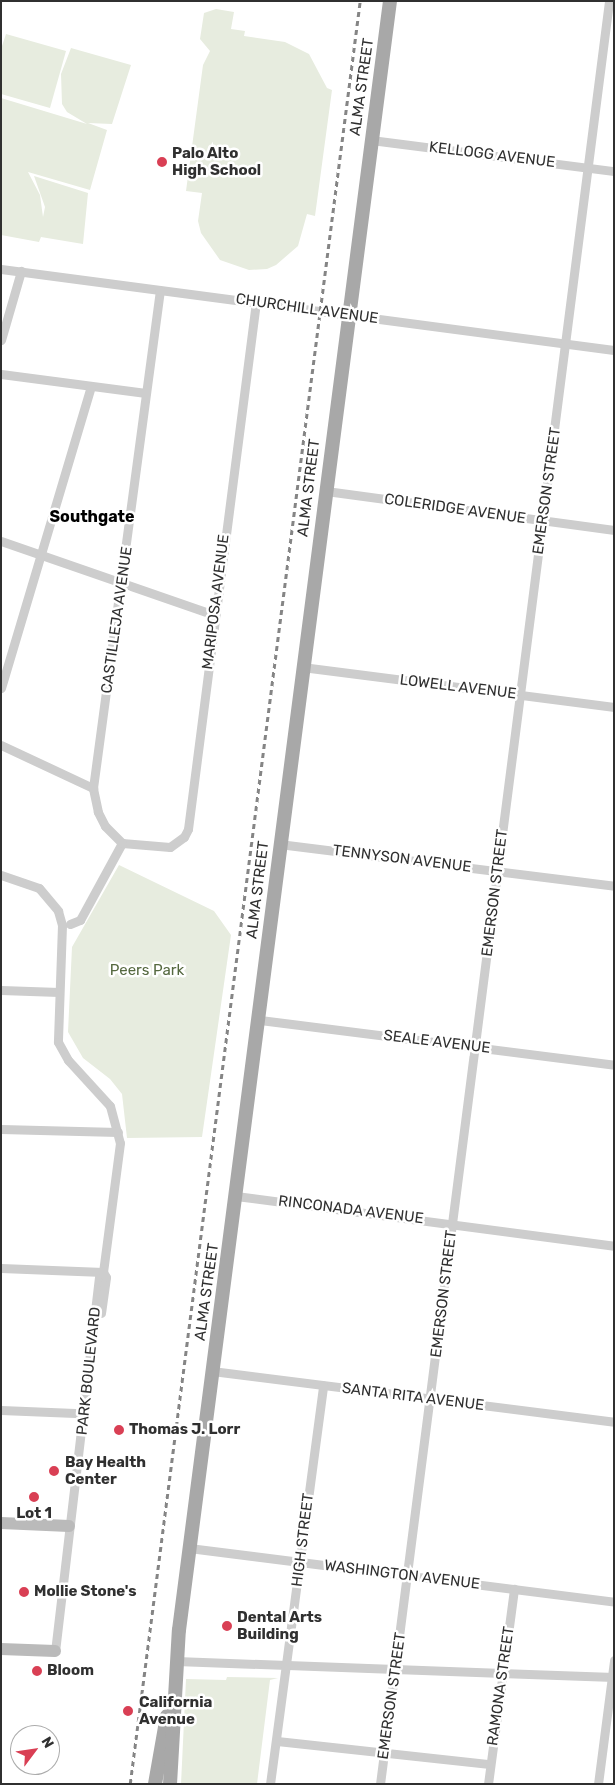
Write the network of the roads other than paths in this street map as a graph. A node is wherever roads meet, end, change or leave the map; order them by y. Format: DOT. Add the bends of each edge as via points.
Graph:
graph roads {
  1 [pos="390,1"];
  2 [pos="609,1"];
  3 [pos="371,140"];
  4 [pos="588,168"];
  5 [pos="614,171"];
  6 [pos="1,268"];
  7 [pos="21,271"];
  8 [pos="160,290"];
  9 [pos="256,302"];
  10 [pos="348,315"];
  11 [pos="1,340"];
  12 [pos="566,344"];
  13 [pos="614,350"];
  14 [pos="1,374"];
  15 [pos="91,386"];
  16 [pos="146,393"];
  17 [pos="326,491"];
  18 [pos="542,521"];
  19 [pos="614,530"];
  20 [pos="1,541"];
  21 [pos="43,555"];
  22 [pos="122,584"];
  23 [pos="215,615"];
  24 [pos="302,667"];
  25 [pos="1,688"];
  26 [pos="520,695"];
  27 [pos="614,708"];
  28 [pos="1,745"];
  29 [pos="94,788"];
  30 [pos="122,843"];
  31 [pos="279,844"];
  32 [pos="498,871"];
  33 [pos="1,875"];
  34 [pos="614,886"];
  35 [pos="70,924"];
  36 [pos="1,990"];
  37 [pos="59,992"];
  38 [pos="260,1020"];
  39 [pos="476,1046"];
  40 [pos="614,1065"];
  41 [pos="1,1129"];
  42 [pos="118,1132"];
  43 [pos="236,1196"];
  44 [pos="452,1223"];
  45 [pos="614,1246"];
  46 [pos="1,1268"];
  47 [pos="103,1272"];
  48 [pos="212,1371"];
  49 [pos="323,1386"];
  50 [pos="430,1401"];
  51 [pos="1,1410"];
  52 [pos="75,1413"];
  53 [pos="614,1422"];
  54 [pos="1,1523"];
  55 [pos="69,1526"];
  56 [pos="189,1548"];
  57 [pos="300,1561"];
  58 [pos="409,1576"];
  59 [pos="514,1589"];
  60 [pos="614,1602"];
  61 [pos="1,1649"];
  62 [pos="55,1651"];
  63 [pos="614,1660"];
  64 [pos="176,1661"];
  65 [pos="286,1664"];
  66 [pos="396,1668"];
  67 [pos="503,1673"];
  68 [pos="613,1677"];
  69 [pos="175,1688"];
  70 [pos="276,1741"];
  71 [pos="384,1752"];
  72 [pos="490,1764"];
  73 [pos="155,1784"];
  74 [pos="170,1784"];
  75 [pos="270,1784"];
  76 [pos="380,1784"];
  77 [pos="488,1784"];
  78 [pos="598,1784"];
  1 -- 3 [label="main road, ALMA STREET"];
  2 -- 4 [label="street, EMERSON STREET"];
  3 -- 4 [label="street, KELLOGG AVENUE"];
  3 -- 10 [label="main road, ALMA STREET"];
  4 -- 5 [label="street, KELLOGG AVENUE"];
  4 -- 12 [label="street, EMERSON STREET"];
  6 -- 7 [label="street, CHURCHILL AVENUE"];
  7 -- 8 [label="street, CHURCHILL AVENUE"];
  7 -- 11 [label="street"];
  8 -- 9 [label="street, CHURCHILL AVENUE"];
  8 -- 16 [label="street, CASTILLEJA AVENUE"];
  9 -- 10 [label="street, CHURCHILL AVENUE"];
  9 -- 23 [label="street, MARIPOSA AVENUE"];
  10 -- 12 [label="street, CHURCHILL AVENUE"];
  10 -- 17 [label="main road, ALMA STREET"];
  12 -- 13 [label="street, CHURCHILL AVENUE"];
  12 -- 18 [label="street, EMERSON STREET"];
  14 -- 15 [label="street"];
  15 -- 16 [label="street"];
  15 -- 21 [label="street"];
  16 -- 22 [label="street, CASTILLEJA AVENUE"];
  17 -- 18 [label="street, COLERIDGE AVENUE"];
  17 -- 24 [label="main road, ALMA STREET"];
  18 -- 19 [label="street, COLERIDGE AVENUE"];
  18 -- 26 [label="street, EMERSON STREET"];
  20 -- 21 [label="street"];
  21 -- 22 [label="street"];
  21 -- 25 [label="street"];
  22 -- 23 [label="street"];
  22 -- 29 [label="street, CASTILLEJA AVENUE"];
  23 -- 30 [label="street, MARIPOSA AVENUE" via="188,829 184,837 170,846"];
  24 -- 26 [label="street, LOWELL AVENUE"];
  24 -- 31 [label="main road, ALMA STREET"];
  26 -- 27 [label="street, LOWELL AVENUE"];
  26 -- 32 [label="street, EMERSON STREET"];
  28 -- 29 [label="street"];
  29 -- 30 [label="street, CASTILLEJA AVENUE" via="98,812 105,826"];
  30 -- 35 [label="street" via="80,920"];
  31 -- 32 [label="street, TENNYSON AVENUE"];
  31 -- 38 [label="main road, ALMA STREET"];
  32 -- 34 [label="street, TENNYSON AVENUE"];
  32 -- 39 [label="street, EMERSON STREET"];
  33 -- 37 [label="street, PARK BOULEVARD" via="39,888 58,911 62,925"];
  36 -- 37 [label="street"];
  37 -- 42 [label="street, PARK BOULEVARD" via="60,1047 106,1100"];
  38 -- 39 [label="street, SEALE AVENUE"];
  38 -- 43 [label="main road, ALMA STREET"];
  39 -- 40 [label="street, SEALE AVENUE"];
  39 -- 44 [label="street, EMERSON STREET"];
  41 -- 42 [label="street"];
  42 -- 47 [label="street, PARK BOULEVARD" via="120,1148"];
  43 -- 44 [label="street, RINCONADA AVENUE"];
  43 -- 48 [label="main road, ALMA STREET"];
  44 -- 45 [label="street, RINCONADA AVENUE"];
  44 -- 50 [label="street, EMERSON STREET"];
  46 -- 47 [label="street"];
  47 -- 55 [label="street, PARK BOULEVARD" via="99,1277 94,1350"];
  48 -- 49 [label="street, SANTA RITA AVENUE"];
  48 -- 56 [label="main road, ALMA STREET"];
  49 -- 50 [label="street, SANTA RITA AVENUE"];
  49 -- 57 [label="street, HIGH STREET"];
  50 -- 53 [label="street, SANTA RITA AVENUE"];
  50 -- 58 [label="street, EMERSON STREET"];
  51 -- 52 [label="street"];
  54 -- 55 [label="street"];
  55 -- 62 [label="street, PARK BOULEVARD"];
  56 -- 57 [label="street, WASHINGTON AVENUE"];
  56 -- 64 [label="main road, ALMA STREET"];
  57 -- 58 [label="street, WASHINGTON AVENUE"];
  57 -- 65 [label="street, HIGH STREET"];
  58 -- 59 [label="street, WASHINGTON AVENUE"];
  58 -- 66 [label="street, EMERSON STREET"];
  59 -- 60 [label="street, WASHINGTON AVENUE"];
  59 -- 67 [label="street, RAMONA STREET"];
  61 -- 62 [label="street"];
  63 -- 68 [label="street"];
  64 -- 65 [label="street"];
  64 -- 69 [label="main road, ALMA STREET"];
  65 -- 66 [label="street"];
  65 -- 70 [label="street, HIGH STREET"];
  66 -- 67 [label="street"];
  66 -- 71 [label="street, EMERSON STREET"];
  67 -- 68 [label="street"];
  67 -- 72 [label="street, RAMONA STREET"];
  68 -- 78 [label="street"];
  69 -- 73 [label="main road" via="161,1739"];
  69 -- 74 [label="main road, ALMA STREET"];
  70 -- 71 [label="street"];
  70 -- 75 [label="street, HIGH STREET"];
  71 -- 72 [label="street"];
  71 -- 76 [label="street, EMERSON STREET"];
  72 -- 77 [label="street, RAMONA STREET"];
}
